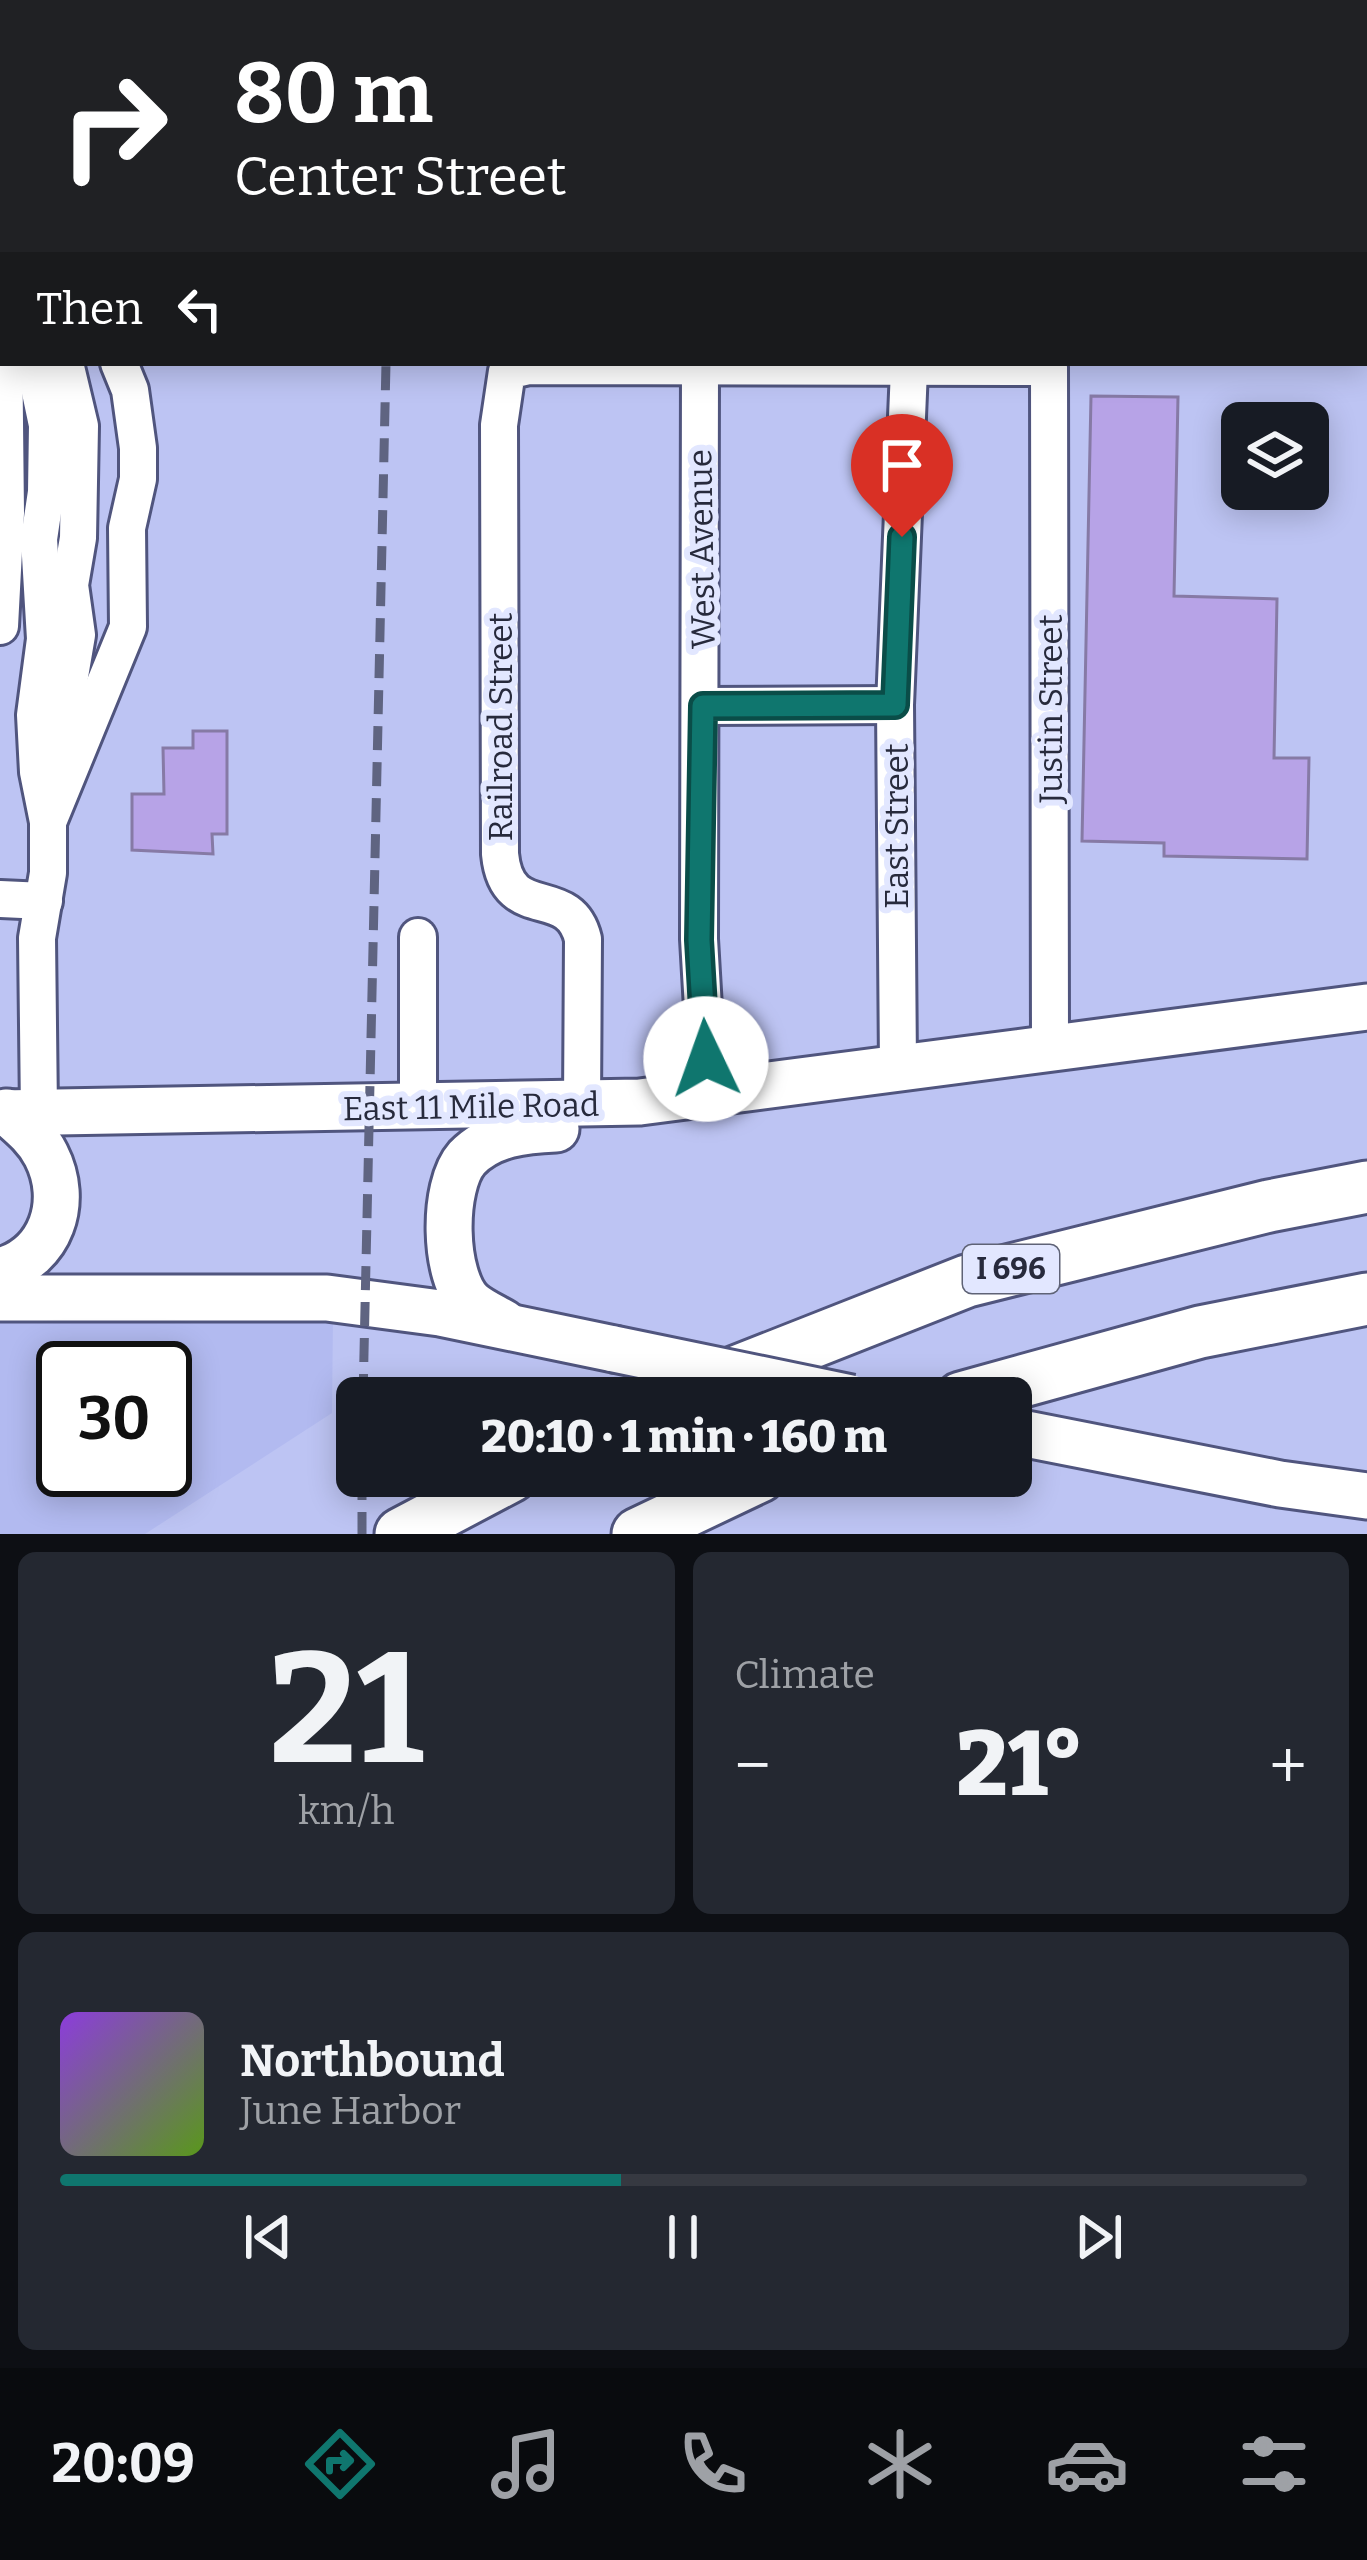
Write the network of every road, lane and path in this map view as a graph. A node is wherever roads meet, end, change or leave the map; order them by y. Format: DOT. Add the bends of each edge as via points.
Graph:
graph roads {
  1 [pos="2,366"];
  2 [pos="35,366"];
  3 [pos="66,366"];
  4 [pos="120,366"];
  5 [pos="529,366"];
  6 [pos="700,366"];
  7 [pos="804,366"];
  8 [pos="909,369"];
  9 [pos="2,464"];
  10 [pos="0,626"];
  11 [pos="895,705"];
  12 [pos="703,706"];
  13 [pos="54,807"];
  14 [pos="0,899"];
  15 [pos="44,901"];
  16 [pos="418,937"];
  17 [pos="1367,1007"];
  18 [pos="1050,1050"];
  19 [pos="898,1066"];
  20 [pos="836,1076"];
  21 [pos="708,1094"];
  22 [pos="582,1106"];
  23 [pos="418,1107"];
  24 [pos="15,1112"];
  25 [pos="1367,1187"];
  26 [pos="0,1271"];
  27 [pos="0,1298"];
  28 [pos="1367,1299"];
  29 [pos="512,1328"];
  30 [pos="1367,1330"];
  31 [pos="1084,1362"];
  32 [pos="723,1377"];
  33 [pos="749,1377"];
  34 [pos="1032,1377"];
  35 [pos="1032,1435"];
  36 [pos="1367,1496"];
  37 [pos="471,1497"];
  38 [pos="716,1497"];
  39 [pos="400,1534"];
  40 [pos="638,1534"];
  1 -- 9 [label="street"];
  2 -- 13 [label="street" via="47,425 39,539 45,639 34,715 38,772"];
  3 -- 13 [label="street" via="80,426 70,584 77,635"];
  4 -- 13 [label="street" via="138,479 128,528 128,627"];
  5 -- 22 [label="street, Railroad Street" via="507,371 499,425 502,875 512,892 570,911 579,922"];
  6 -- 12 [label="street, West Avenue"];
  7 -- 8 [label="street"];
  8 -- 11 [label="street, East Street"];
  8 -- 18 [label="street, Justin Street" via="1049,367"];
  9 -- 10 [label="street"];
  11 -- 12 [label="street"];
  11 -- 19 [label="street, East Street"];
  12 -- 21 [label="street, West Avenue" via="699,940"];
  13 -- 15 [label="street"];
  14 -- 15 [label="street"];
  15 -- 24 [label="street"];
  16 -- 23 [label="street"];
  17 -- 18 [label="main road, East 11 Mile Road"];
  18 -- 19 [label="main road, East 11 Mile Road"];
  19 -- 20 [label="main road, East 11 Mile Road"];
  20 -- 21 [label="main road, East 11 Mile Road"];
  20 -- 29 [label="main road" via="737,1114 528,1130 466,1159 452,1196 452,1265 471,1303"];
  21 -- 22 [label="main road, East 11 Mile Road"];
  22 -- 23 [label="main road, East 11 Mile Road"];
  23 -- 24 [label="main road, East 11 Mile Road"];
  24 -- 26 [label="main road" via="47,1156 57,1202 29,1260"];
  25 -- 32 [label="highway, I 696" via="967,1281"];
  27 -- 29 [label="main road" via="327,1298"];
  28 -- 31 [label="highway"];
  29 -- 33 [label="main road, bridge"];
  30 -- 31 [label="highway"];
  31 -- 34 [label="highway"];
  35 -- 36 [label="main road"];
  37 -- 39 [label="highway"];
  38 -- 40 [label="highway"];
}
